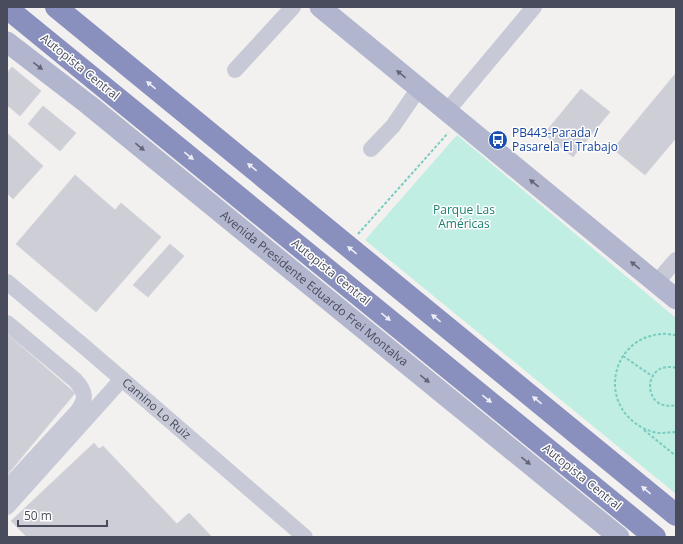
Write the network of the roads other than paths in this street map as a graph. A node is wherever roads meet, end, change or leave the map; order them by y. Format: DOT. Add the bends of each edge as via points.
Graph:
graph roads {
  1 [pos="56,7"];
  2 [pos="293,7"];
  3 [pos="320,7"];
  4 [pos="534,7"];
  5 [pos="7,8"];
  6 [pos="7,19"];
  7 [pos="7,42"];
  8 [pos="61,52"];
  9 [pos="235,70"];
  10 [pos="419,88"];
  11 [pos="453,116"];
  12 [pos="371,149"];
  13 [pos="676,260"];
  14 [pos="7,282"];
  15 [pos="656,283"];
  16 [pos="676,299"];
  17 [pos="7,323"];
  18 [pos="122,379"];
  19 [pos="7,488"];
  20 [pos="7,507"];
  21 [pos="676,515"];
  22 [pos="305,537"];
  23 [pos="619,537"];
  24 [pos="655,537"];
  21 -- 1 [label="highway, one-way"];
  2 -- 9 [label="street"];
  10 -- 3 [label="main road, one-way"];
  4 -- 11 [label="street"];
  5 -- 8 [label="highway, Autopista Central"];
  6 -- 8 [label="highway"];
  7 -- 23 [label="main road, Avenida Presidente Eduardo Frei Montalva, one-way" via="95,110"];
  8 -- 24 [label="highway, Autopista Central, one-way"];
  10 -- 11 [label="main road"];
  10 -- 12 [label="street" via="393,126"];
  15 -- 11 [label="main road, one-way"];
  13 -- 15 [label="street"];
  14 -- 18 [label="street, Camino Lo Ruiz"];
  15 -- 16 [label="main road"];
  17 -- 19 [label="street" via="75,380 84,395 77,412"];
  18 -- 20 [label="street"];
  18 -- 22 [label="street, Camino Lo Ruiz"];
}
